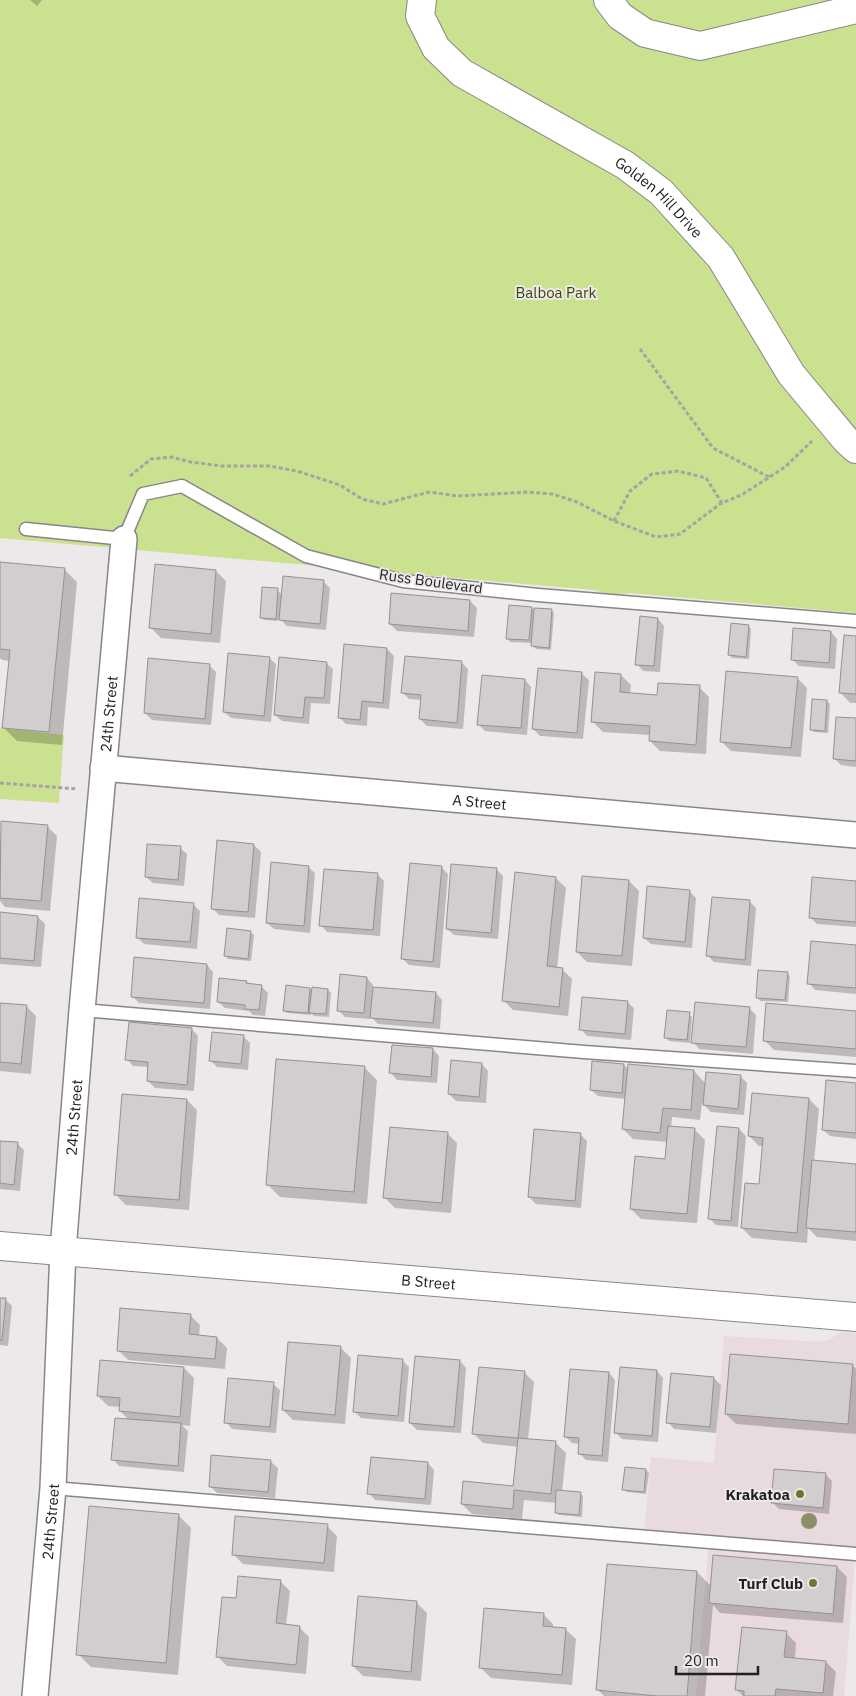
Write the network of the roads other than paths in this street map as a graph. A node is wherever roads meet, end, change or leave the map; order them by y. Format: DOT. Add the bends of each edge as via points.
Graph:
graph roads {
  1 [pos="422,0"];
  2 [pos="608,0"];
  3 [pos="856,9"];
  4 [pos="856,449"];
  5 [pos="26,530"];
  6 [pos="124,538"];
  7 [pos="856,621"];
  8 [pos="102,780"];
  9 [pos="856,835"];
  10 [pos="82,1010"];
  11 [pos="856,1071"];
  12 [pos="0,1246"];
  13 [pos="63,1251"];
  14 [pos="856,1317"];
  15 [pos="53,1488"];
  16 [pos="856,1554"];
  17 [pos="34,1696"];
  1 -- 4 [label="street, Golden Hill Drive" via="420,16 436,48 462,73 624,165 661,192 721,258 791,374"];
  2 -- 3 [label="street" via="620,16 645,33 700,46"];
  5 -- 6 [label="lane"];
  6 -- 7 [label="lane, Russ Boulevard" via="143,494 182,486 306,556 404,580 538,595"];
  6 -- 8 [label="street, 24th Street"];
  8 -- 9 [label="street, A Street"];
  8 -- 10 [label="street, 24th Street"];
  10 -- 11 [label="lane"];
  10 -- 13 [label="street, 24th Street"];
  12 -- 13 [label="street, B Street"];
  13 -- 14 [label="street, B Street"];
  13 -- 15 [label="street, 24th Street"];
  15 -- 16 [label="lane"];
  15 -- 17 [label="street, 24th Street"];
}
